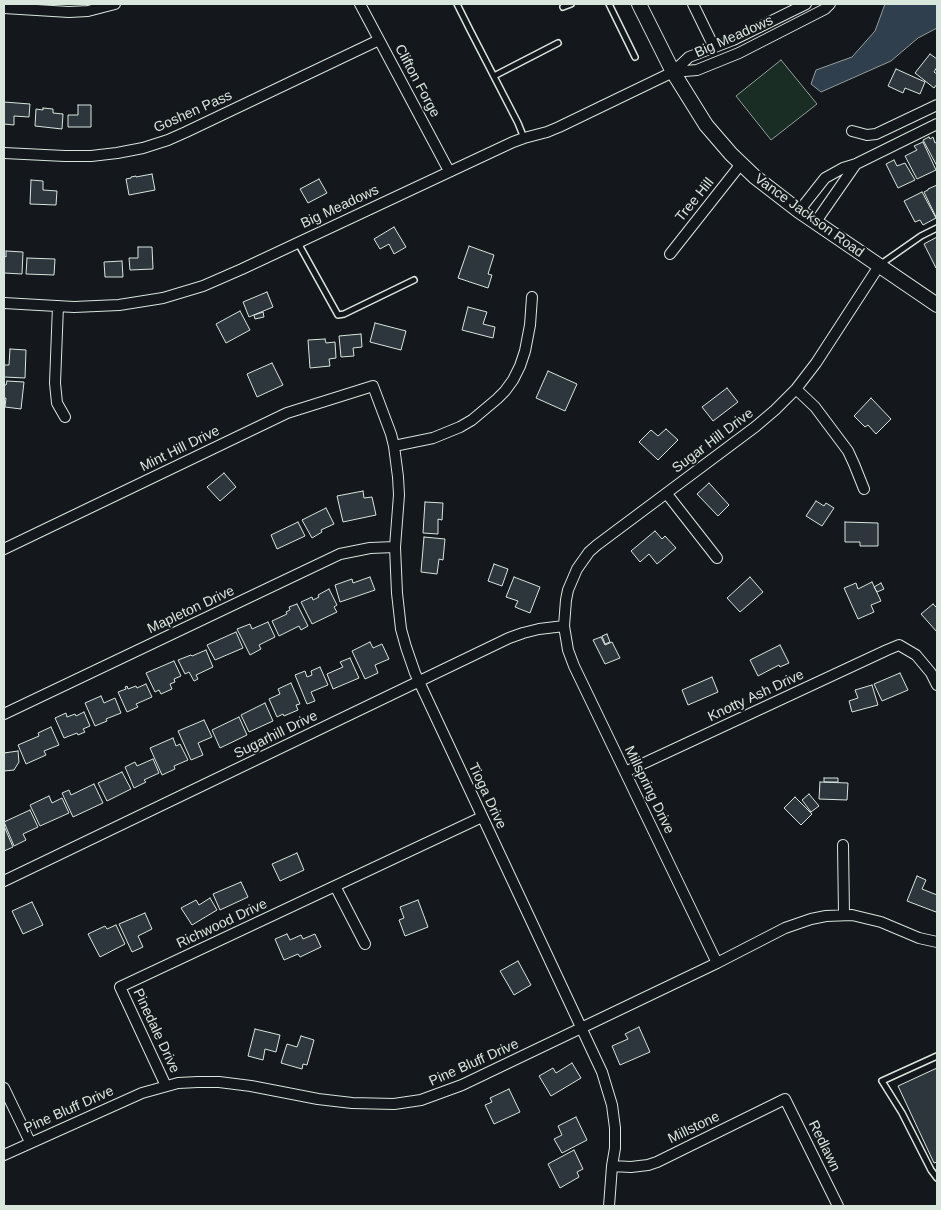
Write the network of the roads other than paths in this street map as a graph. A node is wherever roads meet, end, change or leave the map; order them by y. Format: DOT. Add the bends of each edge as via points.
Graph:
graph roads {
  1 [pos="115,4"];
  2 [pos="360,4"];
  3 [pos="457,4"];
  4 [pos="571,4"];
  5 [pos="609,4"];
  6 [pos="639,4"];
  7 [pos="693,4"];
  8 [pos="806,4"];
  9 [pos="830,4"];
  10 [pos="563,7"];
  11 [pos="4,8"];
  12 [pos="379,40"];
  13 [pos="558,43"];
  14 [pos="714,47"];
  15 [pos="635,57"];
  16 [pos="673,72"];
  17 [pos="494,76"];
  18 [pos="937,105"];
  19 [pos="937,124"];
  20 [pos="852,131"];
  21 [pos="524,138"];
  22 [pos="4,153"];
  23 [pos="741,164"];
  24 [pos="856,164"];
  25 [pos="448,171"];
  26 [pos="825,178"];
  27 [pos="840,188"];
  28 [pos="799,211"];
  29 [pos="815,223"];
  30 [pos="937,228"];
  31 [pos="298,243"];
  32 [pos="670,254"];
  33 [pos="879,266"];
  34 [pos="414,280"];
  35 [pos="532,297"];
  36 [pos="4,303"];
  37 [pos="937,305"];
  38 [pos="58,306"];
  39 [pos="373,386"];
  40 [pos="796,389"];
  41 [pos="65,418"];
  42 [pos="394,446"];
  43 [pos="864,489"];
  44 [pos="667,494"];
  45 [pos="395,547"];
  46 [pos="4,549"];
  47 [pos="717,558"];
  48 [pos="564,626"];
  49 [pos="419,682"];
  50 [pos="937,685"];
  51 [pos="4,714"];
  52 [pos="625,772"];
  53 [pos="482,817"];
  54 [pos="843,845"];
  55 [pos="4,880"];
  56 [pos="335,886"];
  57 [pos="844,914"];
  58 [pos="937,942"];
  59 [pos="365,944"];
  60 [pos="717,963"];
  61 [pos="120,987"];
  62 [pos="582,1028"];
  63 [pos="937,1056"];
  64 [pos="166,1086"];
  65 [pos="4,1088"];
  66 [pos="785,1099"];
  67 [pos="30,1142"];
  68 [pos="4,1154"];
  69 [pos="612,1166"];
  70 [pos="937,1178"];
  71 [pos="609,1206"];
  72 [pos="838,1206"];
  1 -- 11 [label="street" via="69,12"];
  2 -- 12 [label="street, Clifton Forge"];
  3 -- 17 [label="lane"];
  4 -- 10 [label="lane"];
  5 -- 15 [label="lane"];
  6 -- 16 [label="main road, Vance Jackson Road"];
  7 -- 14 [label="street"];
  8 -- 14 [label="street, Big Meadows"];
  9 -- 16 [label="street, Big Meadows" via="739,53 696,70"];
  12 -- 22 [label="street, Goshen Pass" via="186,132 143,148 91,156"];
  12 -- 25 [label="street, Clifton Forge"];
  13 -- 17 [label="lane"];
  14 -- 16 [label="street, Big Meadows" via="688,57"];
  16 -- 21 [label="street, Big Meadows" via="559,127"];
  16 -- 23 [label="main road, Vance Jackson Road" via="706,125"];
  17 -- 21 [label="lane"];
  18 -- 20 [label="street" via="876,134"];
  19 -- 24 [label="street"];
  21 -- 25 [label="street, Big Meadows"];
  23 -- 28 [label="main road, Vance Jackson Road"];
  23 -- 32 [label="street, Tree Hill"];
  24 -- 26 [label="street"];
  24 -- 27 [label="street"];
  25 -- 31 [label="street, Big Meadows"];
  26 -- 27 [label="street"];
  26 -- 28 [label="street"];
  27 -- 29 [label="street"];
  28 -- 29 [label="main road, Vance Jackson Road"];
  29 -- 33 [label="main road, Vance Jackson Road"];
  30 -- 33 [label="lane"];
  31 -- 34 [label="lane" via="338,315"];
  31 -- 38 [label="street, Big Meadows" via="203,286 163,298 119,305"];
  33 -- 37 [label="main road, Vance Jackson Road"];
  33 -- 40 [label="street, Sugar Hill Drive"];
  35 -- 42 [label="street" via="525,352 505,391 460,427 433,438"];
  36 -- 38 [label="street, Big Meadows"];
  38 -- 41 [label="street" via="56,403"];
  39 -- 42 [label="street, Tioga Drive"];
  39 -- 46 [label="street, Mint Hill Drive" via="287,414"];
  40 -- 43 [label="street" via="815,407 848,451"];
  40 -- 44 [label="street, Sugar Hill Drive" via="776,410"];
  42 -- 45 [label="street, Tioga Drive" via="399,495"];
  44 -- 47 [label="street"];
  44 -- 48 [label="street, Sugar Hill Drive" via="597,544 583,560 568,590"];
  45 -- 49 [label="street, Tioga Drive" via="401,629"];
  45 -- 51 [label="street, Mapleton Drive" via="340,554"];
  48 -- 49 [label="street, Sugarhill Drive" via="509,638"];
  48 -- 52 [label="street, Millspring Drive" via="574,666"];
  49 -- 53 [label="street, Tioga Drive"];
  49 -- 55 [label="street, Sugarhill Drive"];
  50 -- 52 [label="street, Knotty Ash Drive" via="916,655 899,645"];
  52 -- 60 [label="street, Millspring Drive"];
  53 -- 56 [label="street, Richwood Drive"];
  53 -- 62 [label="street, Tioga Drive"];
  54 -- 57 [label="street"];
  56 -- 59 [label="street"];
  56 -- 61 [label="street, Richwood Drive"];
  57 -- 58 [label="street, Pine Bluff Drive" via="881,922"];
  57 -- 60 [label="street, Pine Bluff Drive" via="811,918 785,928"];
  60 -- 62 [label="street, Pine Bluff Drive"];
  61 -- 64 [label="street, Pinedale Drive"];
  62 -- 64 [label="street, Pine Bluff Drive" via="462,1086 405,1103 352,1103 218,1082"];
  62 -- 69 [label="street, Tioga Drive" via="602,1072 612,1105 616,1128"];
  63 -- 70 [label="lane" via="882,1081"];
  64 -- 67 [label="street, Pine Bluff Drive" via="135,1095"];
  65 -- 67 [label="street"];
  66 -- 69 [label="street, Millstone" via="657,1162 631,1167"];
  66 -- 72 [label="street, Redlawn"];
  67 -- 68 [label="street, Pine Bluff Drive"];
  69 -- 71 [label="street, Tioga Drive"];
}
